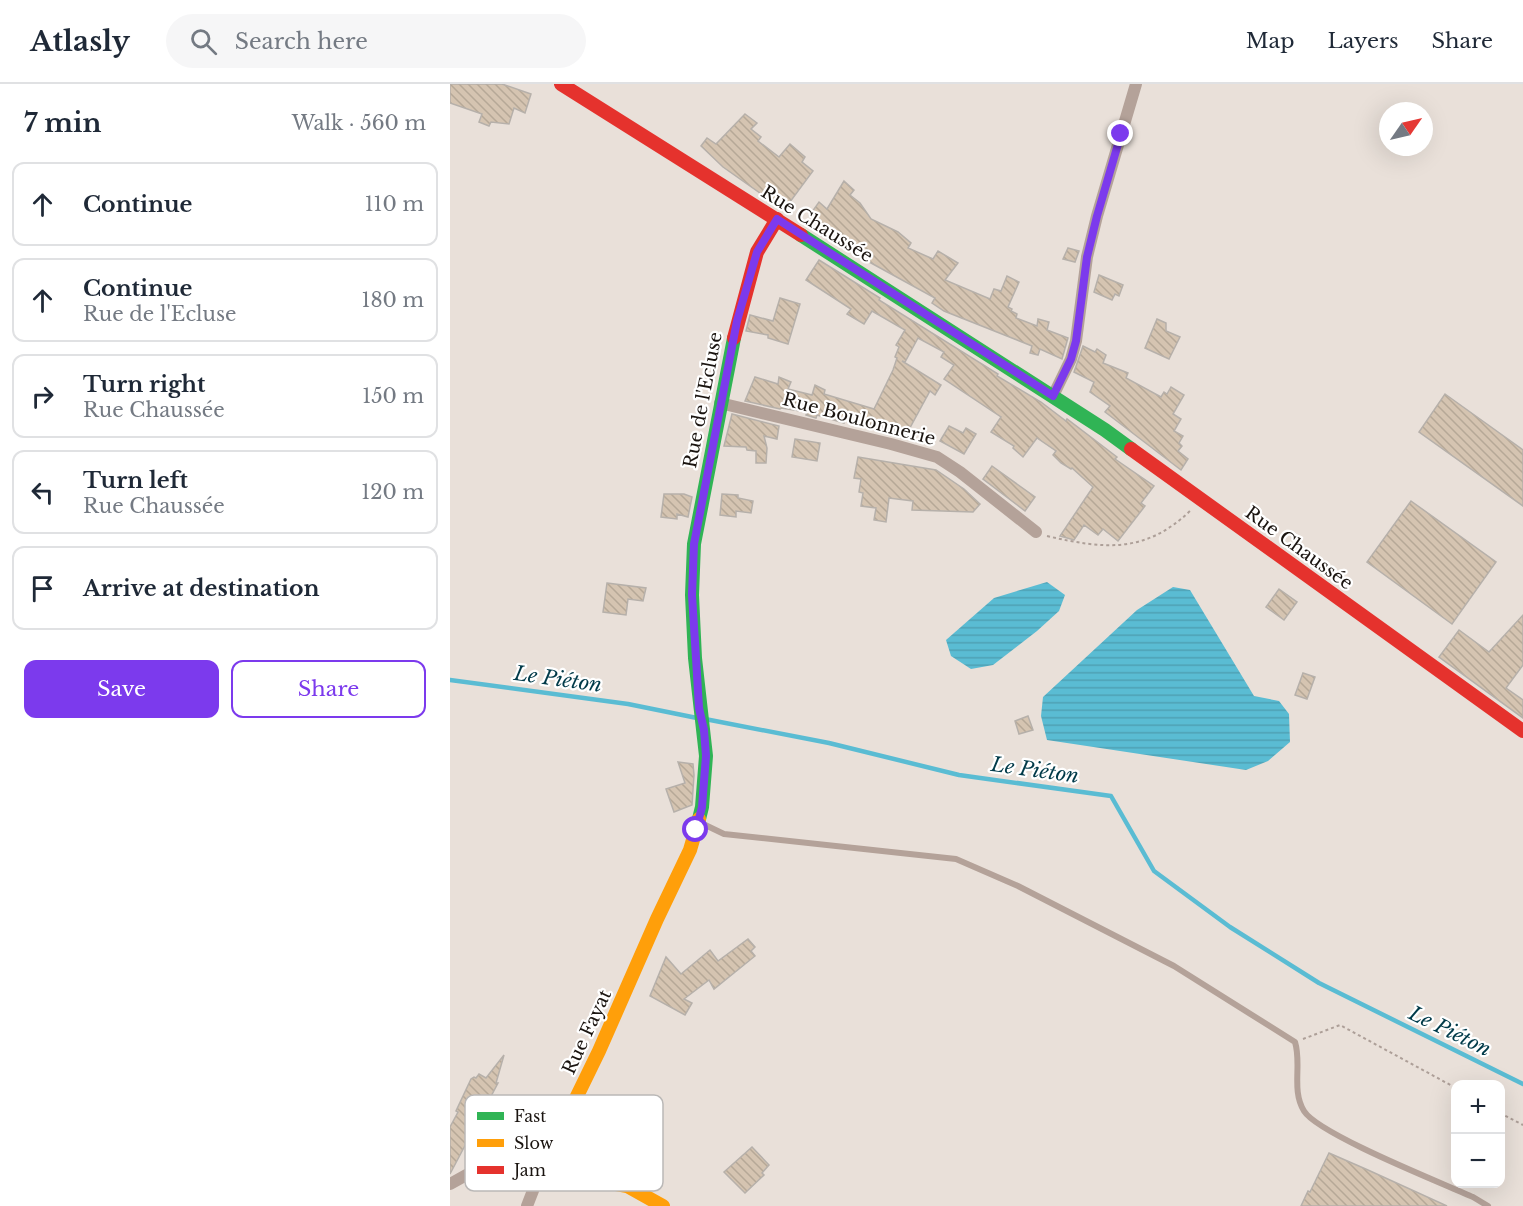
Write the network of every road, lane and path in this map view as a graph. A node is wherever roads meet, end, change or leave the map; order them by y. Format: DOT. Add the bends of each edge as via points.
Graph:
graph roads {
  1 [pos="561,84"];
  2 [pos="1136,84"];
  3 [pos="777,219"];
  4 [pos="1053,396"];
  5 [pos="720,402"];
  6 [pos="1201,500"];
  7 [pos="1036,532"];
  8 [pos="699,708"];
  9 [pos="1523,731"];
  10 [pos="698,822"];
  11 [pos="1295,1042"];
  12 [pos="1451,1086"];
  13 [pos="577,1095"];
  14 [pos="1505,1116"];
  15 [pos="1523,1125"];
  16 [pos="465,1176"];
  17 [pos="450,1184"];
  18 [pos="533,1191"];
  19 [pos="636,1191"];
  20 [pos="527,1206"];
  21 [pos="663,1206"];
  22 [pos="1488,1206"];
  1 -- 3 [label="street, Rue Chaussée"];
  2 -- 4 [label="street" via="1087,257 1076,341"];
  3 -- 4 [label="street, Rue Chaussée"];
  3 -- 5 [label="street, Rue de l'Ecluse" via="757,252 747,282"];
  4 -- 6 [label="street, Rue Chaussée"];
  5 -- 7 [label="street, Rue Boulonnerie" via="937,457"];
  5 -- 8 [label="street, Rue de l'Ecluse" via="694,544 692,595"];
  6 -- 7 [label="path" via="1162,531 1136,544 1088,544"];
  6 -- 9 [label="street, Rue Chaussée"];
  8 -- 10 [label="street, Rue Fayat" via="706,756"];
  10 -- 11 [label="lane" via="724,834 956,860 1018,886 1174,966"];
  10 -- 13 [label="street, Rue Fayat" via="690,850"];
  11 -- 12 [label="path" via="1340,1024"];
  11 -- 22 [label="lane" via="1299,1053 1299,1095 1304,1111 1315,1122"];
  14 -- 15 [label="path"];
  16 -- 17 [label="street"];
  18 -- 20 [label="street"];
  19 -- 21 [label="street"];
}
